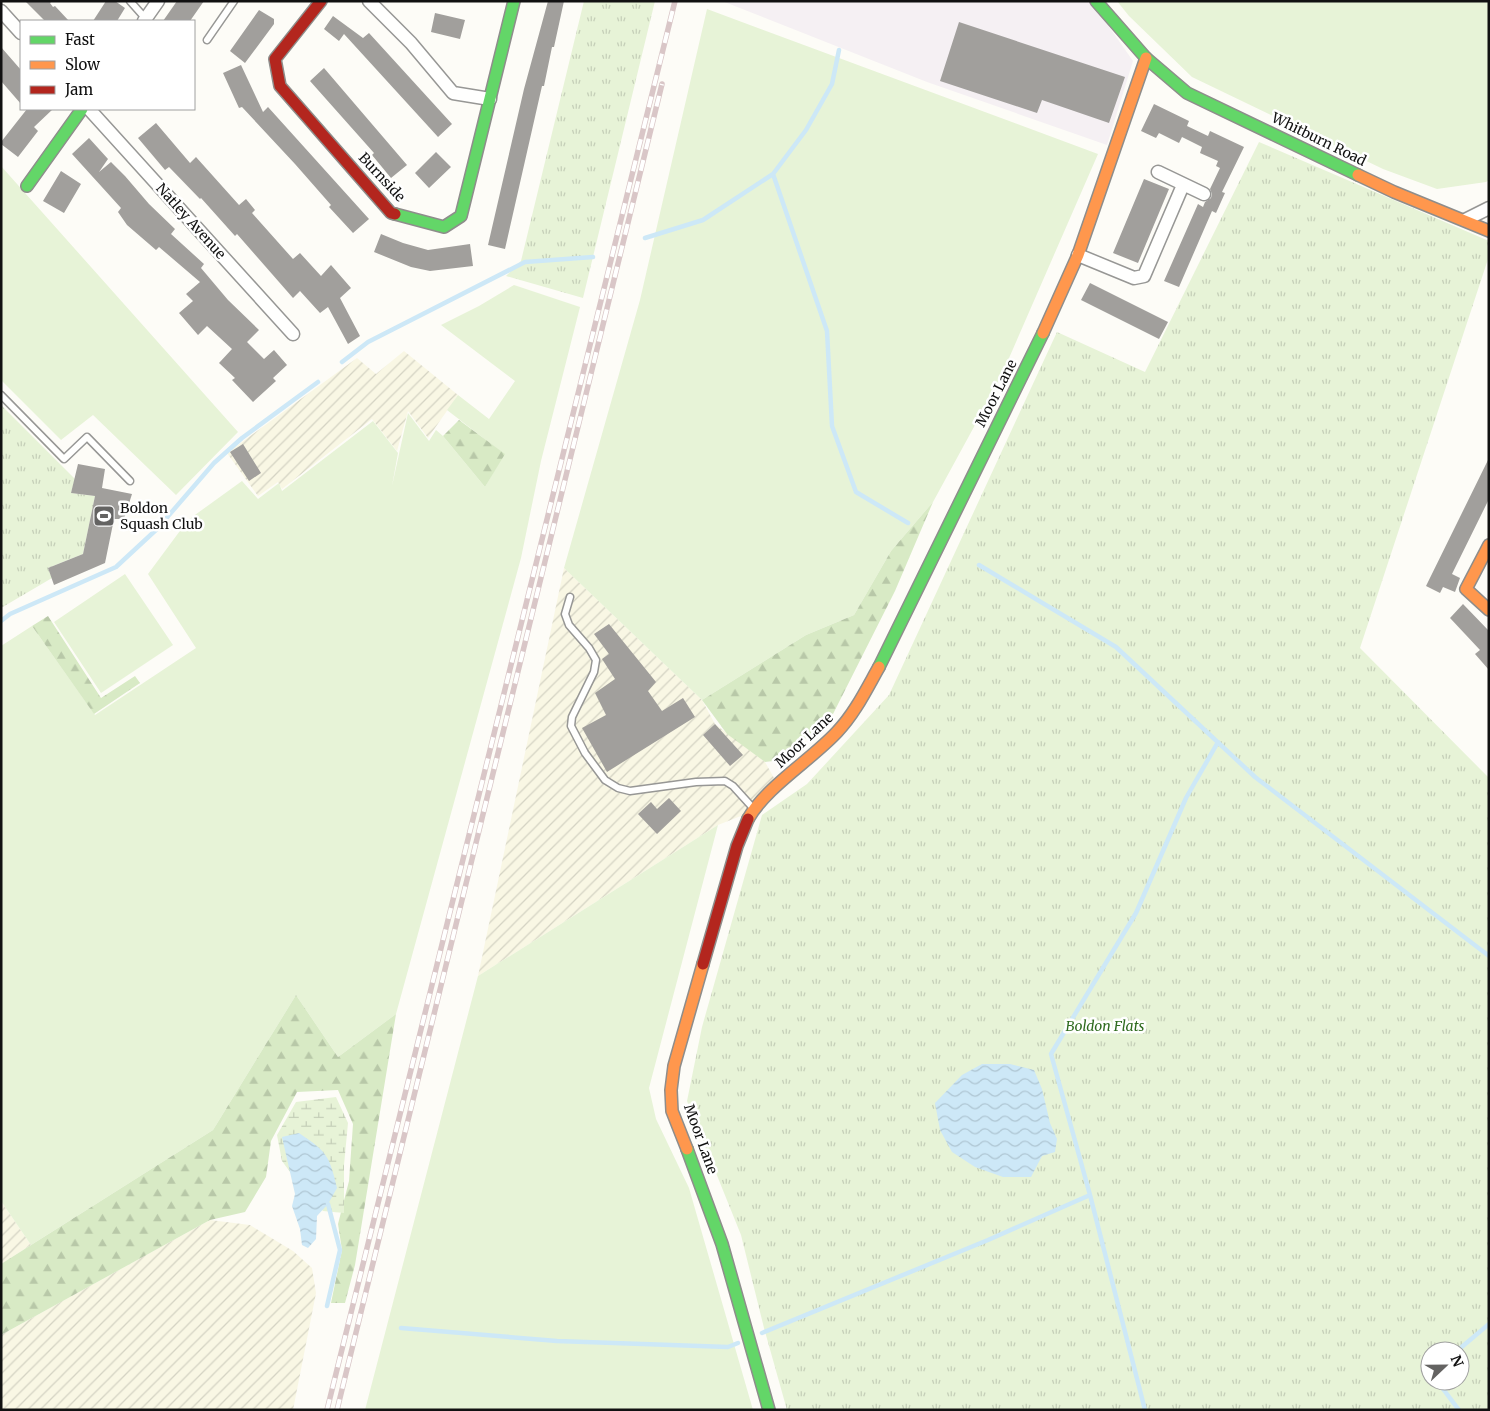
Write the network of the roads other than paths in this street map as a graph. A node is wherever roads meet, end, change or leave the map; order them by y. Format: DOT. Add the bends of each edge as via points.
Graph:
graph roads {
  1 [pos="130,1"];
  2 [pos="158,1"];
  3 [pos="234,1"];
  4 [pos="321,1"];
  5 [pos="369,1"];
  6 [pos="514,1"];
  7 [pos="1096,1"];
  8 [pos="1,11"];
  9 [pos="145,20"];
  10 [pos="20,32"];
  11 [pos="207,40"];
  12 [pos="1146,58"];
  13 [pos="490,99"];
  14 [pos="81,110"];
  15 [pos="90,110"];
  16 [pos="1158,172"];
  17 [pos="1184,184"];
  18 [pos="28,186"];
  19 [pos="1204,194"];
  20 [pos="1489,208"];
  21 [pos="1464,220"];
  22 [pos="1489,231"];
  23 [pos="1078,255"];
  24 [pos="293,334"];
  25 [pos="1,395"];
  26 [pos="130,481"];
  27 [pos="1489,545"];
  28 [pos="570,597"];
  29 [pos="1489,610"];
  30 [pos="754,809"];
  31 [pos="769,1410"];
  1 -- 9 [label="lane"];
  2 -- 9 [label="street"];
  3 -- 11 [label="lane"];
  4 -- 13 [label="street, Burnside" via="275,59 280,86 392,213 444,227 460,216"];
  5 -- 13 [label="street" via="411,43 453,93"];
  6 -- 13 [label="street, Burnside"];
  7 -- 12 [label="street, Whitburn Road"];
  8 -- 10 [label="street"];
  12 -- 21 [label="street, Whitburn Road" via="1188,93 1394,192"];
  12 -- 23 [label="street, Moor Lane"];
  14 -- 18 [label="street"];
  15 -- 24 [label="street, Natley Avenue"];
  16 -- 17 [label="street"];
  17 -- 19 [label="street"];
  17 -- 23 [label="street" via="1144,276 1134,278"];
  20 -- 21 [label="street"];
  21 -- 22 [label="street, Whitburn Road"];
  23 -- 30 [label="street, Moor Lane" via="1038,344 862,698 836,734"];
  25 -- 26 [label="lane" via="64,459 87,437"];
  27 -- 29 [label="street" via="1466,589"];
  28 -- 30 [label="lane" via="565,614 569,625 596,660 594,672 572,716 571,726 584,752 605,780 630,791 725,781"];
  30 -- 31 [label="street, Moor Lane" via="736,846 674,1066 671,1090 672,1111 722,1244"];
}
